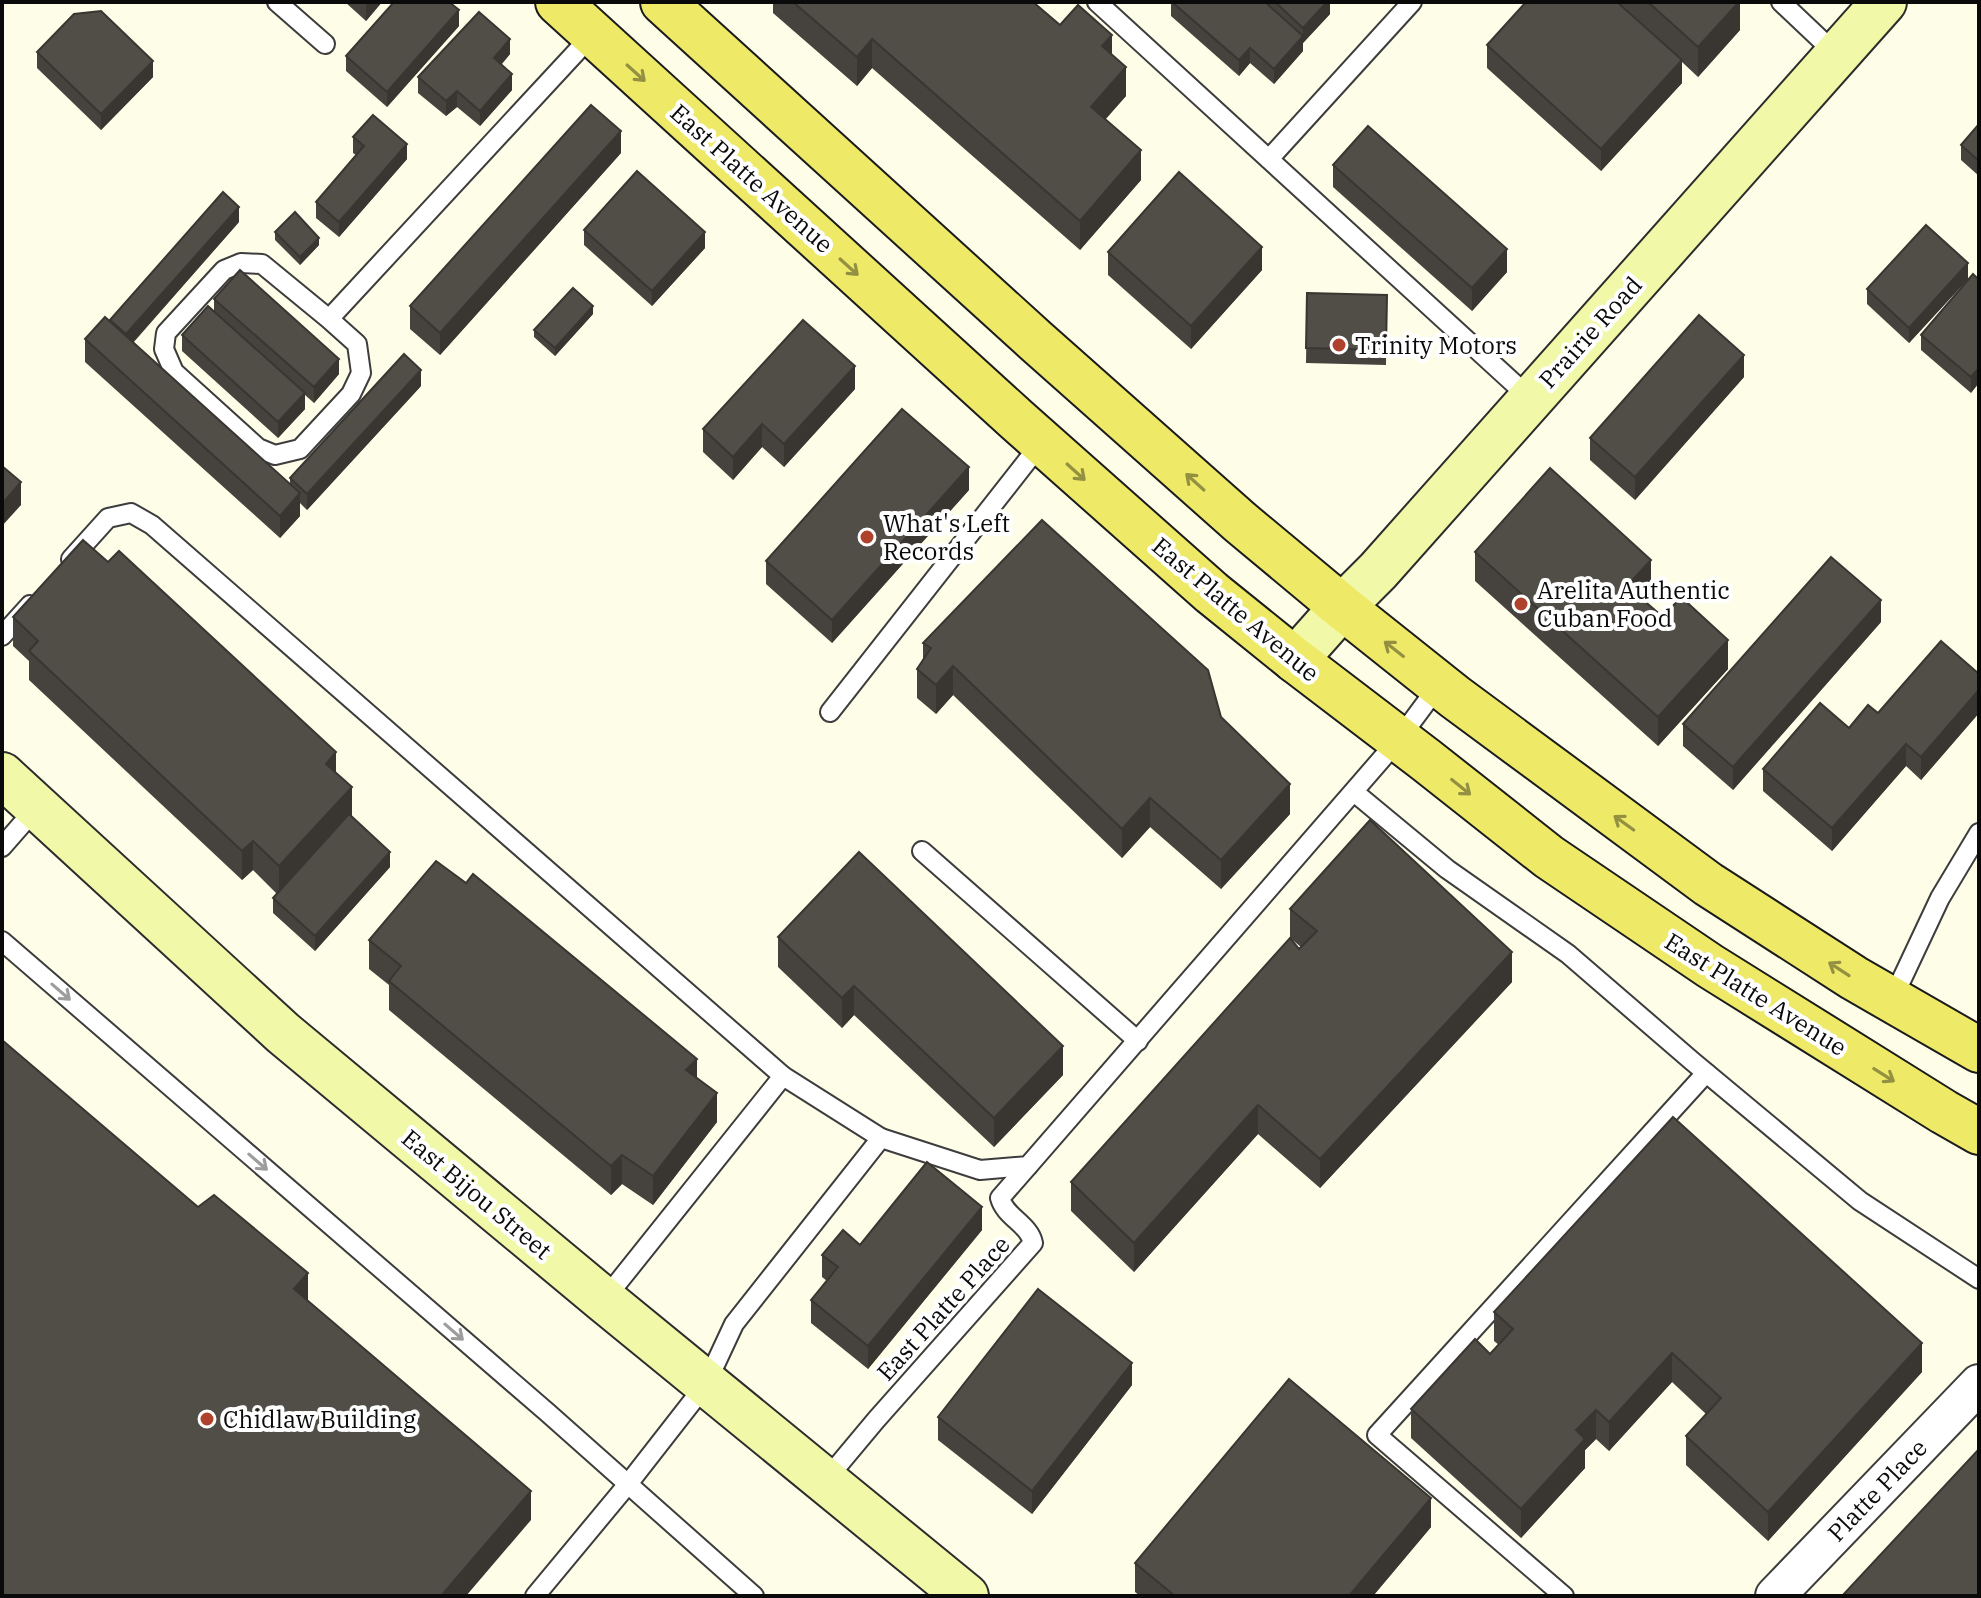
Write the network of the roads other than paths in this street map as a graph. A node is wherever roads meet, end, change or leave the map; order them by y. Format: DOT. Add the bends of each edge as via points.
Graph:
graph roads {
  1 [pos="277,2"];
  2 [pos="558,2"];
  3 [pos="663,2"];
  4 [pos="1097,2"];
  5 [pos="1412,2"];
  6 [pos="1781,2"];
  7 [pos="1884,2"];
  8 [pos="593,34"];
  9 [pos="325,44"];
  10 [pos="1837,55"];
  11 [pos="1269,159"];
  12 [pos="329,319"];
  13 [pos="1531,399"];
  14 [pos="1042,442"];
  15 [pos="1342,607"];
  16 [pos="2,636"];
  17 [pos="1295,660"];
  18 [pos="1439,685"];
  19 [pos="830,712"];
  20 [pos="1399,739"];
  21 [pos="2,775"];
  22 [pos="1354,792"];
  23 [pos="37,807"];
  24 [pos="1979,833"];
  25 [pos="2,847"];
  26 [pos="922,851"];
  27 [pos="2,941"];
  28 [pos="1892,1000"];
  29 [pos="1138,1041"];
  30 [pos="1979,1050"];
  31 [pos="1706,1073"];
  32 [pos="783,1076"];
  33 [pos="1979,1132"];
  34 [pos="881,1138"];
  35 [pos="1028,1166"];
  36 [pos="1979,1279"];
  37 [pos="604,1300"];
  38 [pos="706,1384"];
  39 [pos="1979,1384"];
  40 [pos="825,1481"];
  41 [pos="628,1484"];
  42 [pos="955,1593"];
  43 [pos="535,1596"];
  44 [pos="754,1596"];
  45 [pos="1564,1596"];
  46 [pos="1775,1596"];
  1 -- 9 [label="lane"];
  2 -- 8 [label="main road, East Platte Avenue"];
  15 -- 3 [label="main road, one-way" via="1047,351"];
  4 -- 11 [label="lane"];
  5 -- 11 [label="lane"];
  6 -- 10 [label="lane"];
  7 -- 10 [label="street, Prairie Road"];
  8 -- 12 [label="lane"];
  8 -- 14 [label="main road, East Platte Avenue, one-way"];
  10 -- 13 [label="street, Prairie Road"];
  11 -- 13 [label="lane"];
  12 -- 12 [label="lane" via="357,344 361,373 351,394 300,449 275,455 258,448 174,372 164,349 166,333 224,270 241,263 262,264"];
  13 -- 15 [label="street, Prairie Road"];
  14 -- 17 [label="main road, East Platte Avenue, one-way"];
  14 -- 19 [label="lane"];
  15 -- 17 [label="street, Prairie Road"];
  18 -- 15 [label="main road, one-way"];
  16 -- 32 [label="lane" via="108,518 131,513 152,525"];
  17 -- 20 [label="main road, East Platte Avenue"];
  18 -- 20 [label="lane"];
  28 -- 18 [label="main road, one-way" via="1708,884"];
  20 -- 22 [label="lane"];
  20 -- 33 [label="main road, East Platte Avenue, one-way" via="1549,857 1710,966"];
  21 -- 23 [label="street, East Bijou Street"];
  22 -- 29 [label="lane"];
  22 -- 31 [label="lane" via="1447,869 1568,954"];
  23 -- 25 [label="lane"];
  23 -- 37 [label="street, East Bijou Street" via="283,1033"];
  24 -- 28 [label="lane" via="1940,898"];
  26 -- 29 [label="lane"];
  27 -- 41 [label="lane, one-way"];
  28 -- 30 [label="main road"];
  29 -- 35 [label="lane"];
  31 -- 36 [label="lane" via="1860,1201"];
  31 -- 45 [label="lane" via="1377,1435"];
  32 -- 34 [label="lane"];
  32 -- 37 [label="lane"];
  34 -- 35 [label="lane" via="980,1170"];
  34 -- 38 [label="lane" via="734,1324"];
  35 -- 40 [label="lane, East Platte Place" via="1000,1198 1033,1243"];
  37 -- 38 [label="street, East Bijou Street"];
  38 -- 40 [label="street, East Bijou Street"];
  38 -- 41 [label="lane"];
  39 -- 46 [label="street, Platte Place"];
  40 -- 42 [label="street, East Bijou Street"];
  41 -- 43 [label="lane"];
  41 -- 44 [label="lane"];
}
